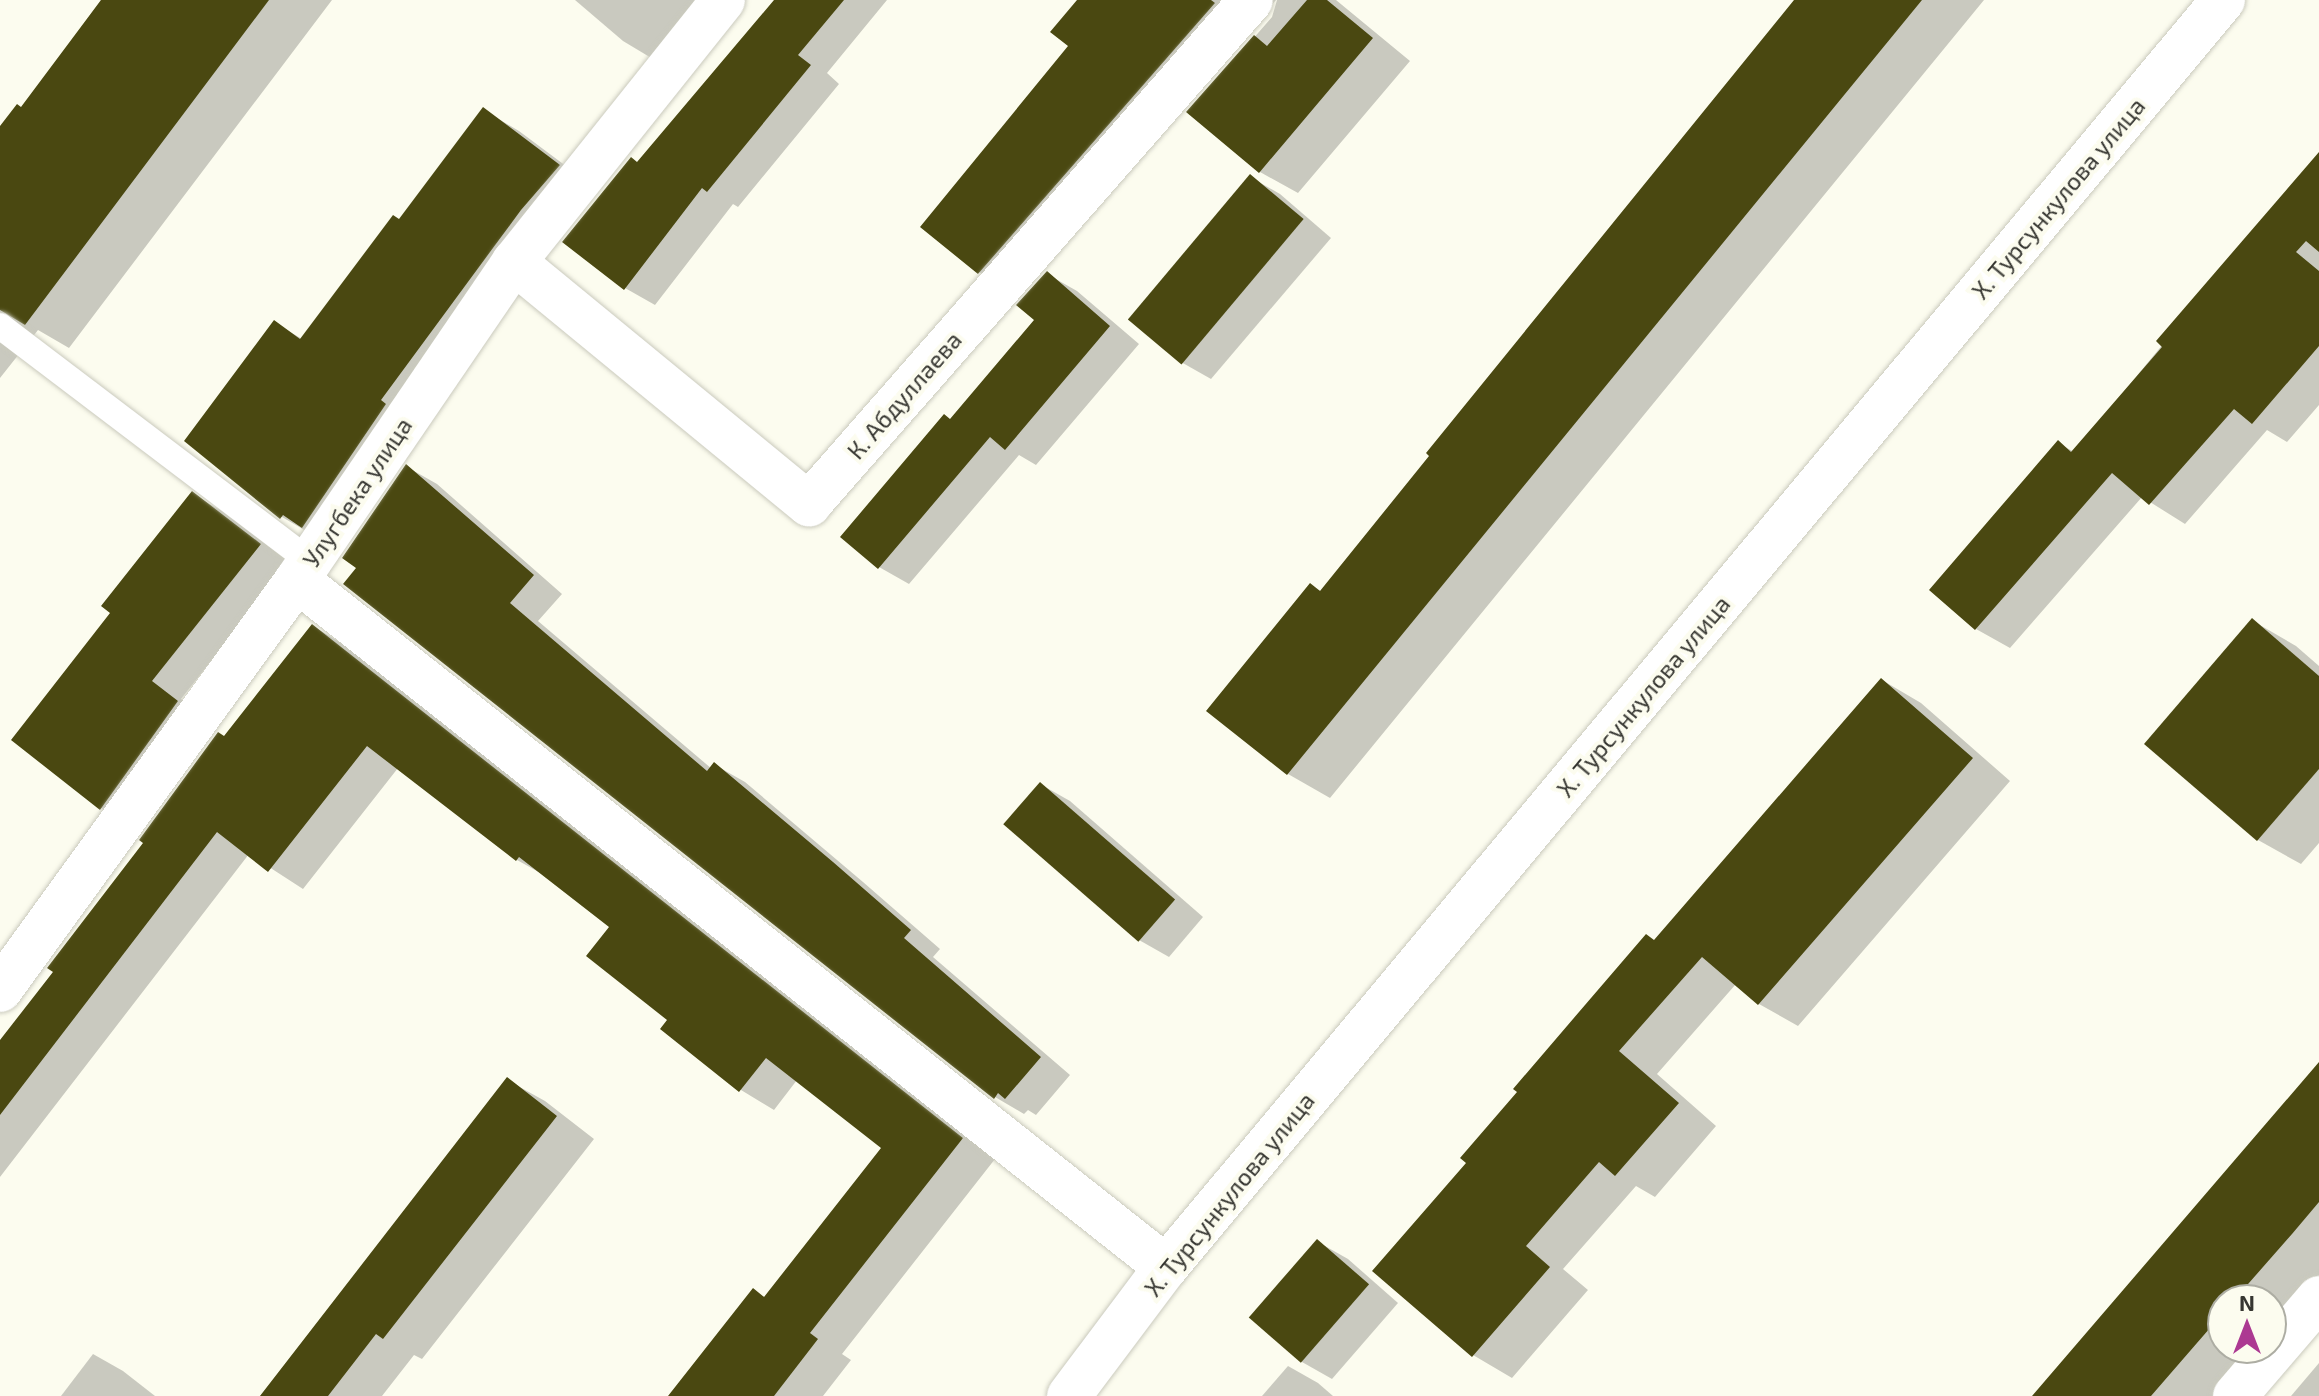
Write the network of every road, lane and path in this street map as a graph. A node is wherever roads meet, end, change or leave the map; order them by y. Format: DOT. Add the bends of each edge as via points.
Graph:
graph roads {
  1 [pos="723,0"];
  2 [pos="1251,0"];
  3 [pos="2223,0"];
  4 [pos="514,262"];
  5 [pos="0,326"];
  6 [pos="303,571"];
  7 [pos="0,990"];
  8 [pos="1166,1267"];
  9 [pos="2319,1298"];
  10 [pos="1073,1395"];
  11 [pos="2235,1396"];
  1 -- 4 [label="street, Улугбека улица"];
  2 -- 4 [label="street, К. Абдуллаева" via="809,504"];
  3 -- 8 [label="street, Х. Турсункулова улица"];
  4 -- 6 [label="street, Улугбека улица"];
  5 -- 6 [label="lane"];
  6 -- 7 [label="street, Улугбека улица"];
  6 -- 8 [label="street"];
  8 -- 10 [label="street, Х. Турсункулова улица"];
  9 -- 11 [label="street"];
}
